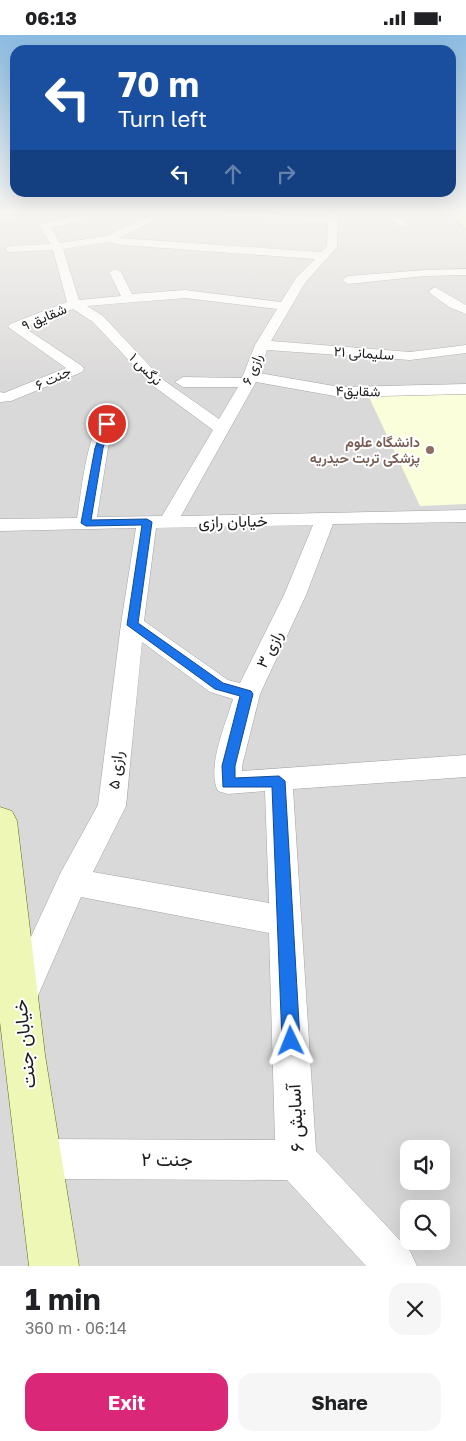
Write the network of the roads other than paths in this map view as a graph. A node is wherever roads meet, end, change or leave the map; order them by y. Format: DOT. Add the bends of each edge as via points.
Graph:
graph roads {
  1 [pos="63,268"];
  2 [pos="313,268"];
  3 [pos="466,272"];
  4 [pos="115,273"];
  5 [pos="348,280"];
  6 [pos="435,291"];
  7 [pos="128,298"];
  8 [pos="74,304"];
  9 [pos="285,306"];
  10 [pos="466,310"];
  11 [pos="262,345"];
  12 [pos="47,349"];
  13 [pos="466,349"];
  14 [pos="249,379"];
  15 [pos="183,381"];
  16 [pos="466,389"];
  17 [pos="0,397"];
  18 [pos="107,424"];
  19 [pos="222,429"];
  20 [pos="466,516"];
  21 [pos="324,519"];
  22 [pos="158,522"];
  23 [pos="86,523"];
  24 [pos="0,525"];
  25 [pos="132,625"];
  26 [pos="247,694"];
  27 [pos="466,766"];
  28 [pos="279,781"];
  29 [pos="0,821"];
  30 [pos="72,882"];
  31 [pos="286,921"];
  32 [pos="20,999"];
  33 [pos="37,1159"];
  34 [pos="296,1160"];
  35 [pos="54,1266"];
  36 [pos="395,1266"];
  1 -- 8 [label="street"];
  2 -- 9 [label="street, رازی ۶" via="300,281"];
  3 -- 5 [label="street"];
  4 -- 7 [label="street"];
  6 -- 10 [label="street"];
  7 -- 8 [label="street, شقایق ۹"];
  7 -- 9 [label="street, شقایق ۹" via="185,294"];
  8 -- 12 [label="street, شقایق ۹" via="15,327"];
  8 -- 19 [label="street, نرگس ۱" via="98,319 157,382"];
  9 -- 11 [label="street, رازی ۶"];
  11 -- 13 [label="street, سلیمانی ۲۱" via="413,362"];
  11 -- 14 [label="street, رازی ۶"];
  12 -- 17 [label="street, جنت ۶" via="77,369 5,398"];
  14 -- 15 [label="street, شقایق۴"];
  14 -- 16 [label="street, شقایق۴" via="340,392"];
  14 -- 19 [label="street, رازی ۶"];
  18 -- 23 [label="street" via="99,448"];
  19 -- 22 [label="street, رازی ۶"];
  20 -- 21 [label="street, خیابان رازی"];
  21 -- 22 [label="street, خیابان رازی"];
  21 -- 26 [label="street, رازی ۳" via="295,595"];
  22 -- 23 [label="street, خیابان رازی"];
  22 -- 25 [label="street, رازی ۵"];
  23 -- 24 [label="street, خیابان رازی"];
  25 -- 26 [label="street" via="219,686"];
  25 -- 30 [label="street, رازی ۵" via="112,806"];
  26 -- 28 [label="street, رازی ۳" via="228,766 228,783"];
  27 -- 28 [label="street"];
  28 -- 31 [label="street, آسایش ۶"];
  29 -- 32 [label="street, خیابان جنت"];
  30 -- 31 [label="street"];
  30 -- 32 [label="street, رازی ۵"];
  31 -- 34 [label="street, آسایش ۶"];
  32 -- 33 [label="street, خیابان جنت"];
  33 -- 34 [label="street, جنت ۲"];
  33 -- 35 [label="street, خیابان جنت"];
  34 -- 36 [label="street, آسایش ۶"];
}
